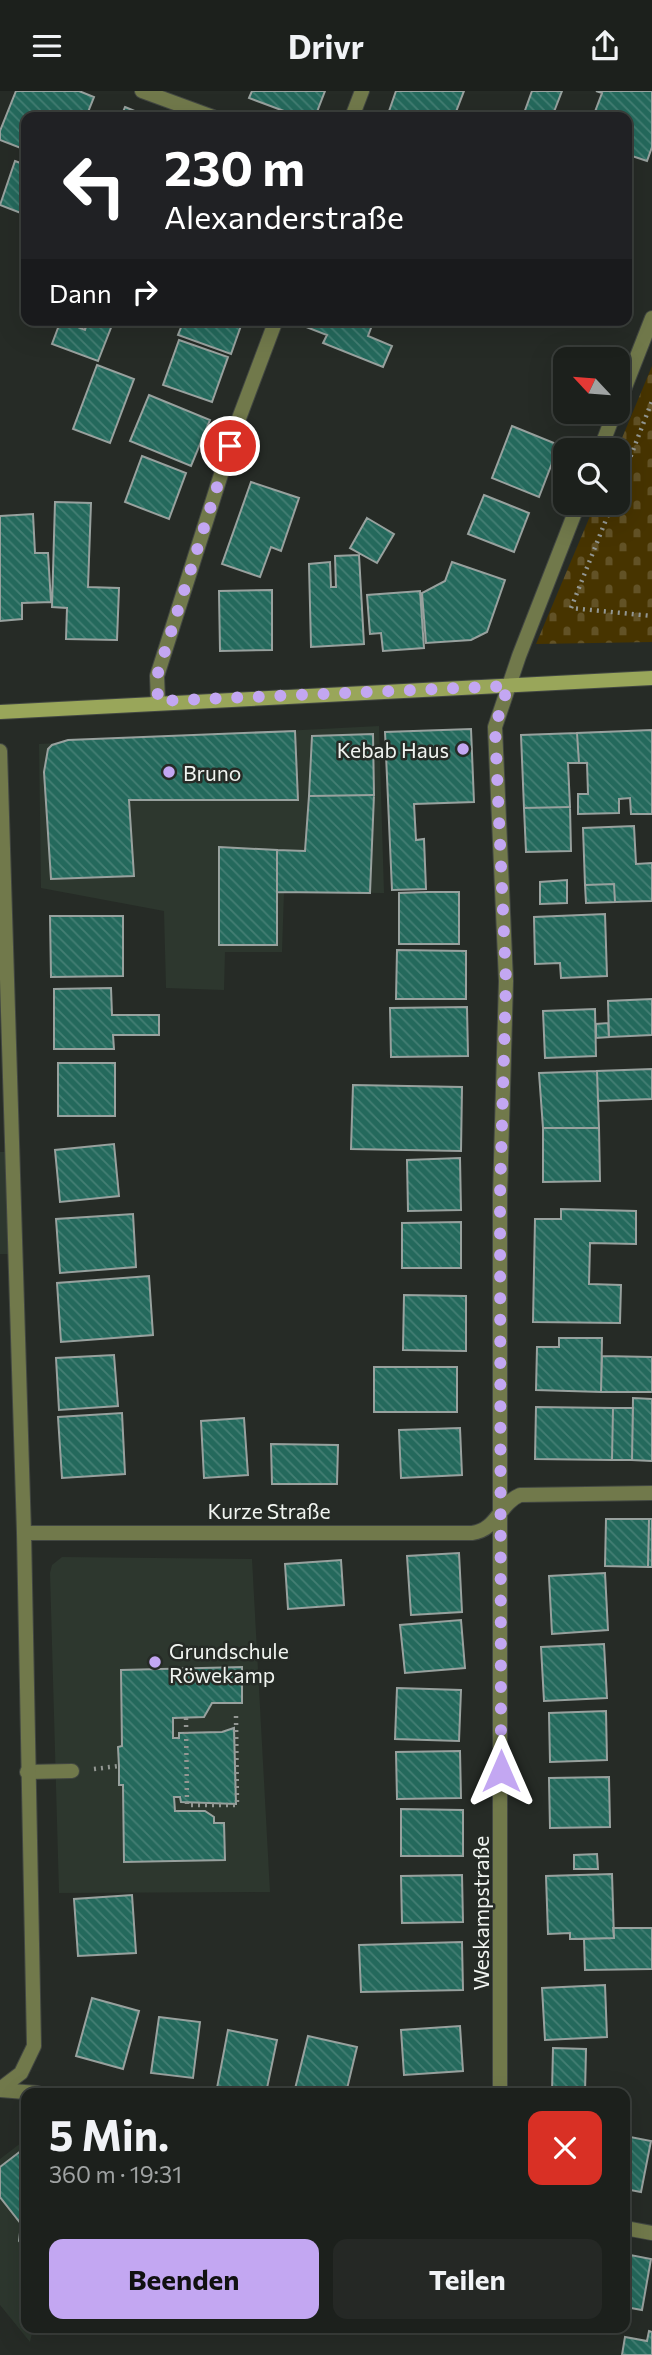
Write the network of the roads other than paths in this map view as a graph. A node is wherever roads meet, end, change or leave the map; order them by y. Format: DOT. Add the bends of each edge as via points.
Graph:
graph roads {
  1 [pos="142,91"];
  2 [pos="362,91"];
  3 [pos="199,112"];
  4 [pos="354,112"];
  5 [pos="652,318"];
  6 [pos="274,326"];
  7 [pos="630,374"];
  8 [pos="574,515"];
  9 [pos="652,678"];
  10 [pos="508,686"];
  11 [pos="158,701"];
  12 [pos="0,712"];
  13 [pos="0,751"];
  14 [pos="3,939"];
  15 [pos="652,1493"];
  16 [pos="502,1508"];
  17 [pos="24,1533"];
  18 [pos="72,1771"];
  19 [pos="27,1772"];
  20 [pos="500,2088"];
  21 [pos="0,2089"];
  22 [pos="21,2091"];
  23 [pos="630,2229"];
  24 [pos="652,2233"];
  1 -- 3 [label="street"];
  2 -- 4 [label="street"];
  5 -- 7 [label="street"];
  6 -- 11 [label="street" via="238,421 157,676"];
  8 -- 10 [label="street, Weskampstraße"];
  9 -- 10 [label="street"];
  10 -- 11 [label="street"];
  10 -- 16 [label="street, Weskampstraße" via="495,727 506,981 500,1196"];
  11 -- 12 [label="street"];
  13 -- 14 [label="street"];
  14 -- 17 [label="street"];
  15 -- 16 [label="street, Kurze Straße" via="524,1494 508,1500"];
  16 -- 17 [label="street, Kurze Straße" via="489,1527 472,1533"];
  16 -- 20 [label="street, Weskampstraße"];
  17 -- 19 [label="street"];
  18 -- 19 [label="street"];
  19 -- 21 [label="street" via="34,2046 21,2073"];
  21 -- 22 [label="street"];
  23 -- 24 [label="street"];
}
